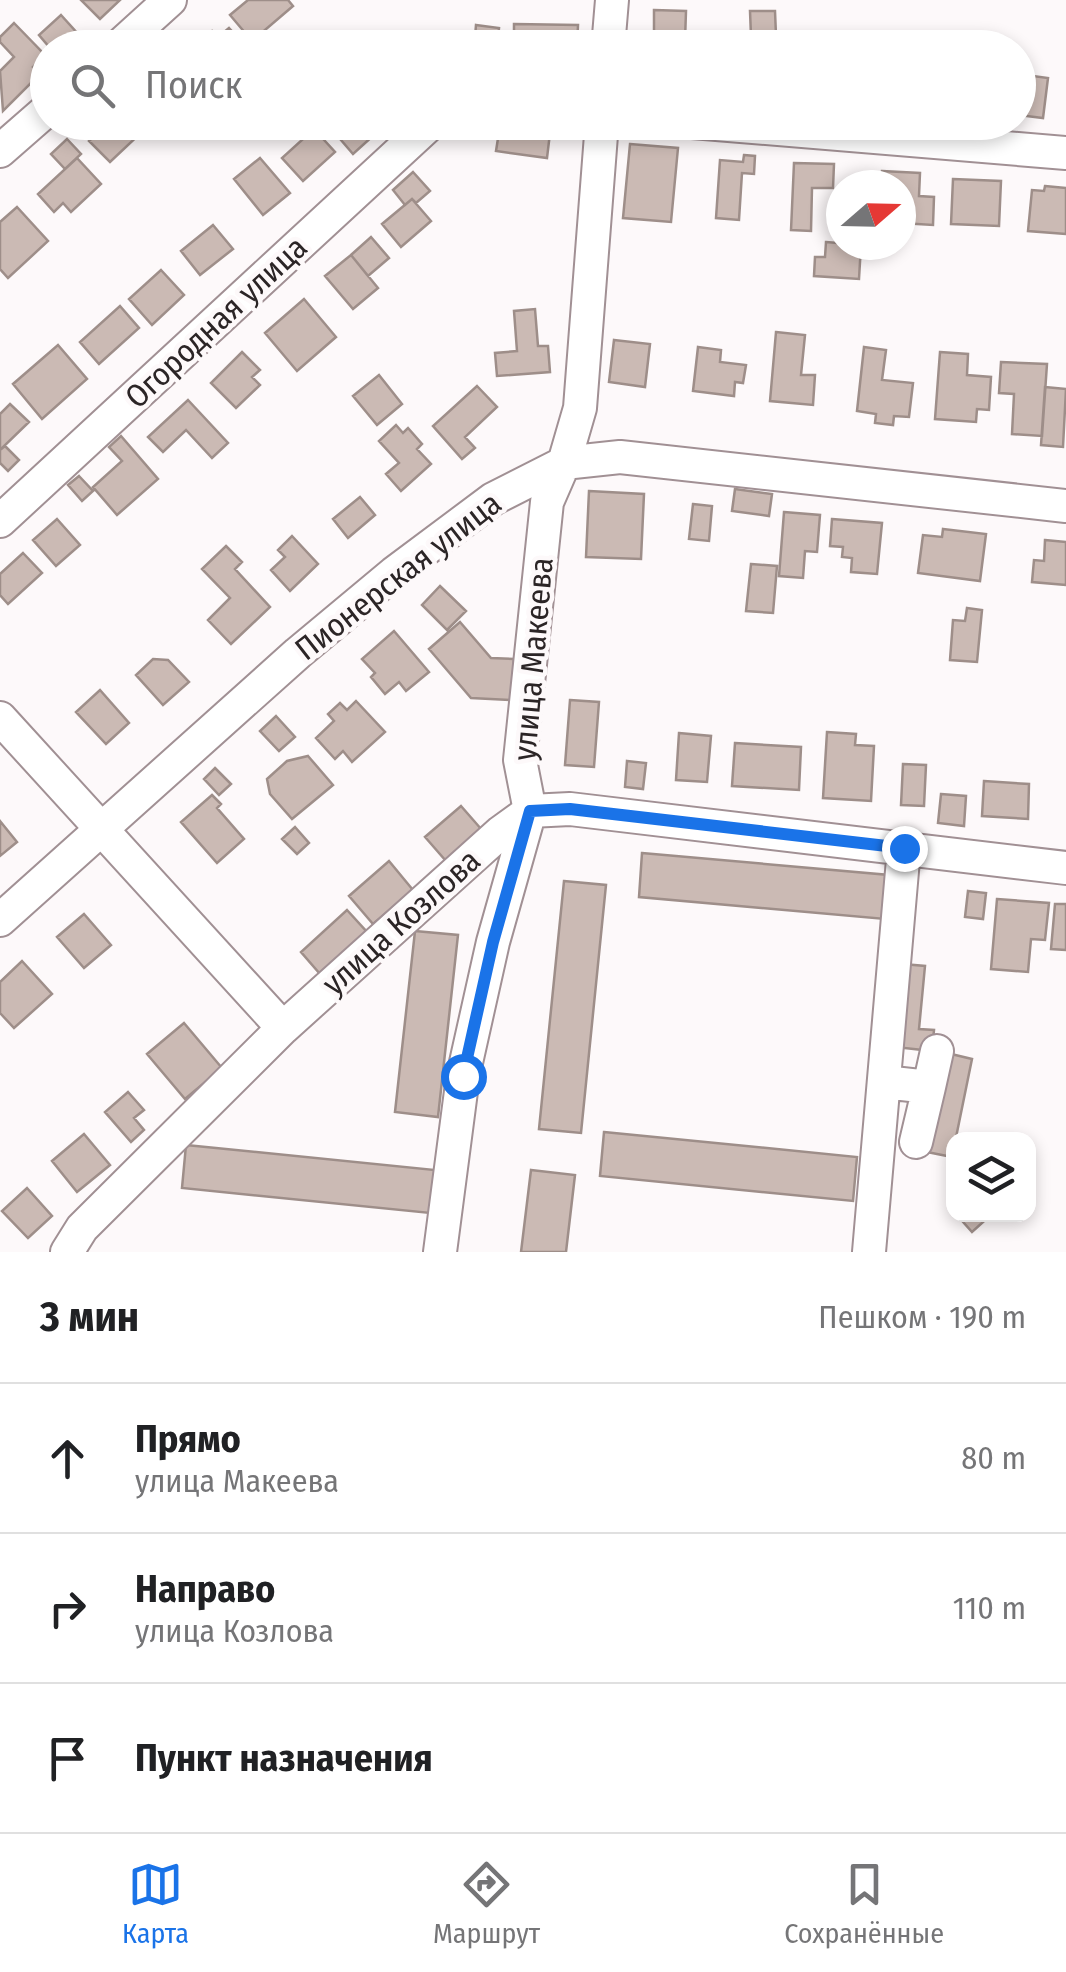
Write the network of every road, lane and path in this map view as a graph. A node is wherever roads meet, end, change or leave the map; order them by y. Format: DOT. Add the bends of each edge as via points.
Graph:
graph roads {
  1 [pos="170,0"];
  2 [pos="612,0"];
  3 [pos="137,30"];
  4 [pos="610,30"];
  5 [pos="30,125"];
  6 [pos="413,140"];
  7 [pos="601,140"];
  8 [pos="902,140"];
  9 [pos="0,151"];
  10 [pos="1066,154"];
  11 [pos="564,463"];
  12 [pos="1066,506"];
  13 [pos="0,521"];
  14 [pos="0,718"];
  15 [pos="530,811"];
  16 [pos="100,830"];
  17 [pos="904,848"];
  18 [pos="1066,868"];
  19 [pos="0,920"];
  20 [pos="283,1028"];
  21 [pos="937,1051"];
  22 [pos="884,1082"];
  23 [pos="930,1087"];
  24 [pos="916,1142"];
  25 [pos="67,1252"];
  26 [pos="440,1252"];
  27 [pos="869,1252"];
  1 -- 3 [label="street"];
  2 -- 4 [label="street"];
  5 -- 9 [label="street"];
  6 -- 13 [label="street, Огородная улица"];
  7 -- 11 [label="street, улица Макеева" via="580,408"];
  8 -- 10 [label="street"];
  11 -- 12 [label="street, Пионерская улица" via="620,456"];
  11 -- 15 [label="street, улица Макеева" via="547,502 520,760"];
  11 -- 16 [label="street, Пионерская улица" via="493,499 394,573"];
  14 -- 16 [label="street"];
  15 -- 17 [label="street" via="570,809"];
  15 -- 20 [label="street, улица Козлова"];
  15 -- 26 [label="street, улица Макеева" via="463,1076"];
  16 -- 19 [label="street, Пионерская улица"];
  16 -- 20 [label="street"];
  17 -- 18 [label="street"];
  17 -- 22 [label="street"];
  20 -- 25 [label="street, улица Козлова" via="82,1228"];
  21 -- 23 [label="street"];
  22 -- 23 [label="street"];
  22 -- 27 [label="street"];
  23 -- 24 [label="street"];
}
